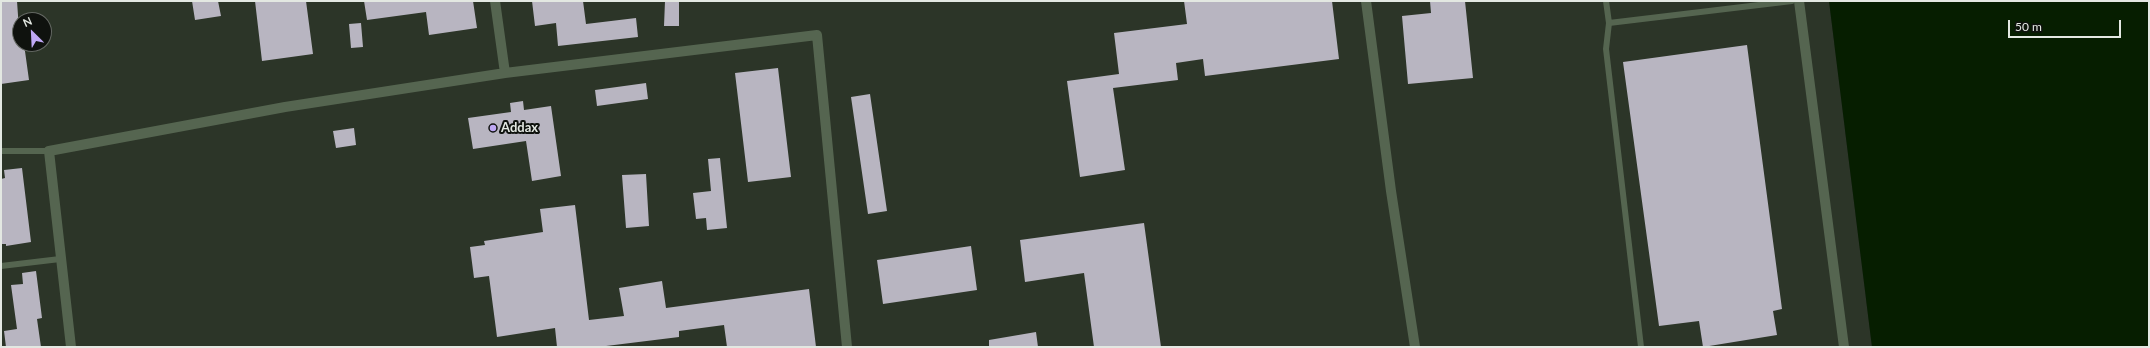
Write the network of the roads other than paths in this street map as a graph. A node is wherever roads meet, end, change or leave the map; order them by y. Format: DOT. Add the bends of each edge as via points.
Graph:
graph roads {
  1 [pos="495,1"];
  2 [pos="1366,1"];
  3 [pos="1606,1"];
  4 [pos="1792,1"];
  5 [pos="1799,1"];
  6 [pos="1609,23"];
  7 [pos="505,73"];
  8 [pos="1,151"];
  9 [pos="49,151"];
  10 [pos="60,259"];
  11 [pos="1,266"];
  12 [pos="71,347"];
  13 [pos="847,347"];
  14 [pos="1415,347"];
  15 [pos="1641,347"];
  16 [pos="1844,347"];
  1 -- 7 [label="street"];
  2 -- 14 [label="street"];
  3 -- 6 [label="lane"];
  4 -- 6 [label="lane"];
  5 -- 16 [label="street"];
  6 -- 15 [label="lane" via="1606,50"];
  7 -- 9 [label="street" via="286,107"];
  7 -- 13 [label="street" via="816,35"];
  8 -- 9 [label="lane"];
  9 -- 10 [label="street"];
  10 -- 11 [label="lane"];
  10 -- 12 [label="street"];
}
